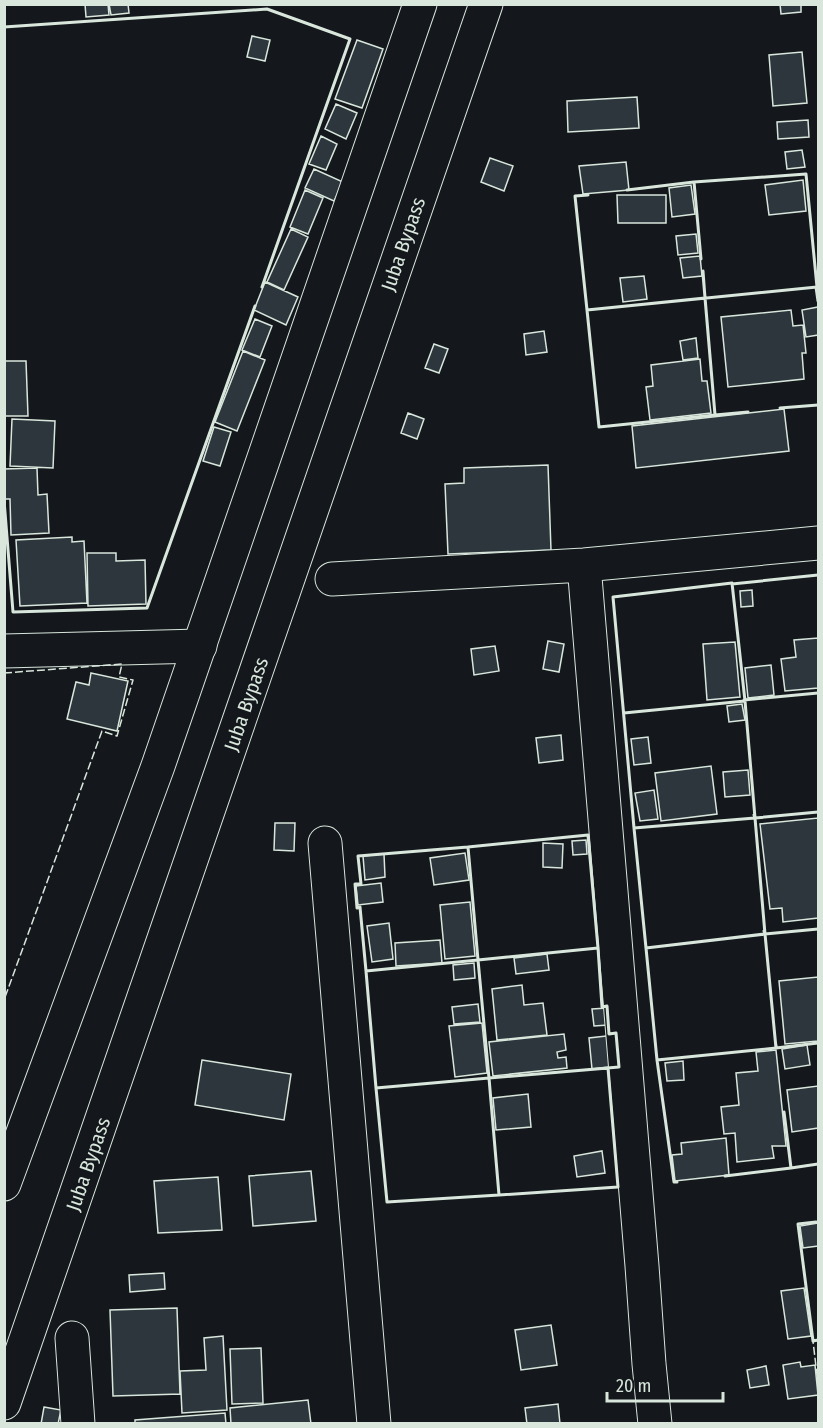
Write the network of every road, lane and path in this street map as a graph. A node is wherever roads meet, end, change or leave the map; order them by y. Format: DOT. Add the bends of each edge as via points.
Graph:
graph roads {
  1 [pos="486,4"];
  2 [pos="412,6"];
  3 [pos="819,543"];
  4 [pos="584,565"];
  5 [pos="332,579"];
  6 [pos="200,646"];
  7 [pos="4,651"];
  8 [pos="325,843"];
  9 [pos="4,1184"];
  10 [pos="72,1338"];
  11 [pos="4,1403"];
  12 [pos="78,1424"];
  13 [pos="374,1424"];
  14 [pos="655,1424"];
  1 -- 11 [label="main road, Juba Bypass"];
  2 -- 6 [label="main road"];
  3 -- 4 [label="main road"];
  4 -- 5 [label="main road"];
  4 -- 14 [label="main road"];
  6 -- 7 [label="main road"];
  6 -- 9 [label="main road"];
  8 -- 13 [label="main road"];
  10 -- 12 [label="main road"];
}
